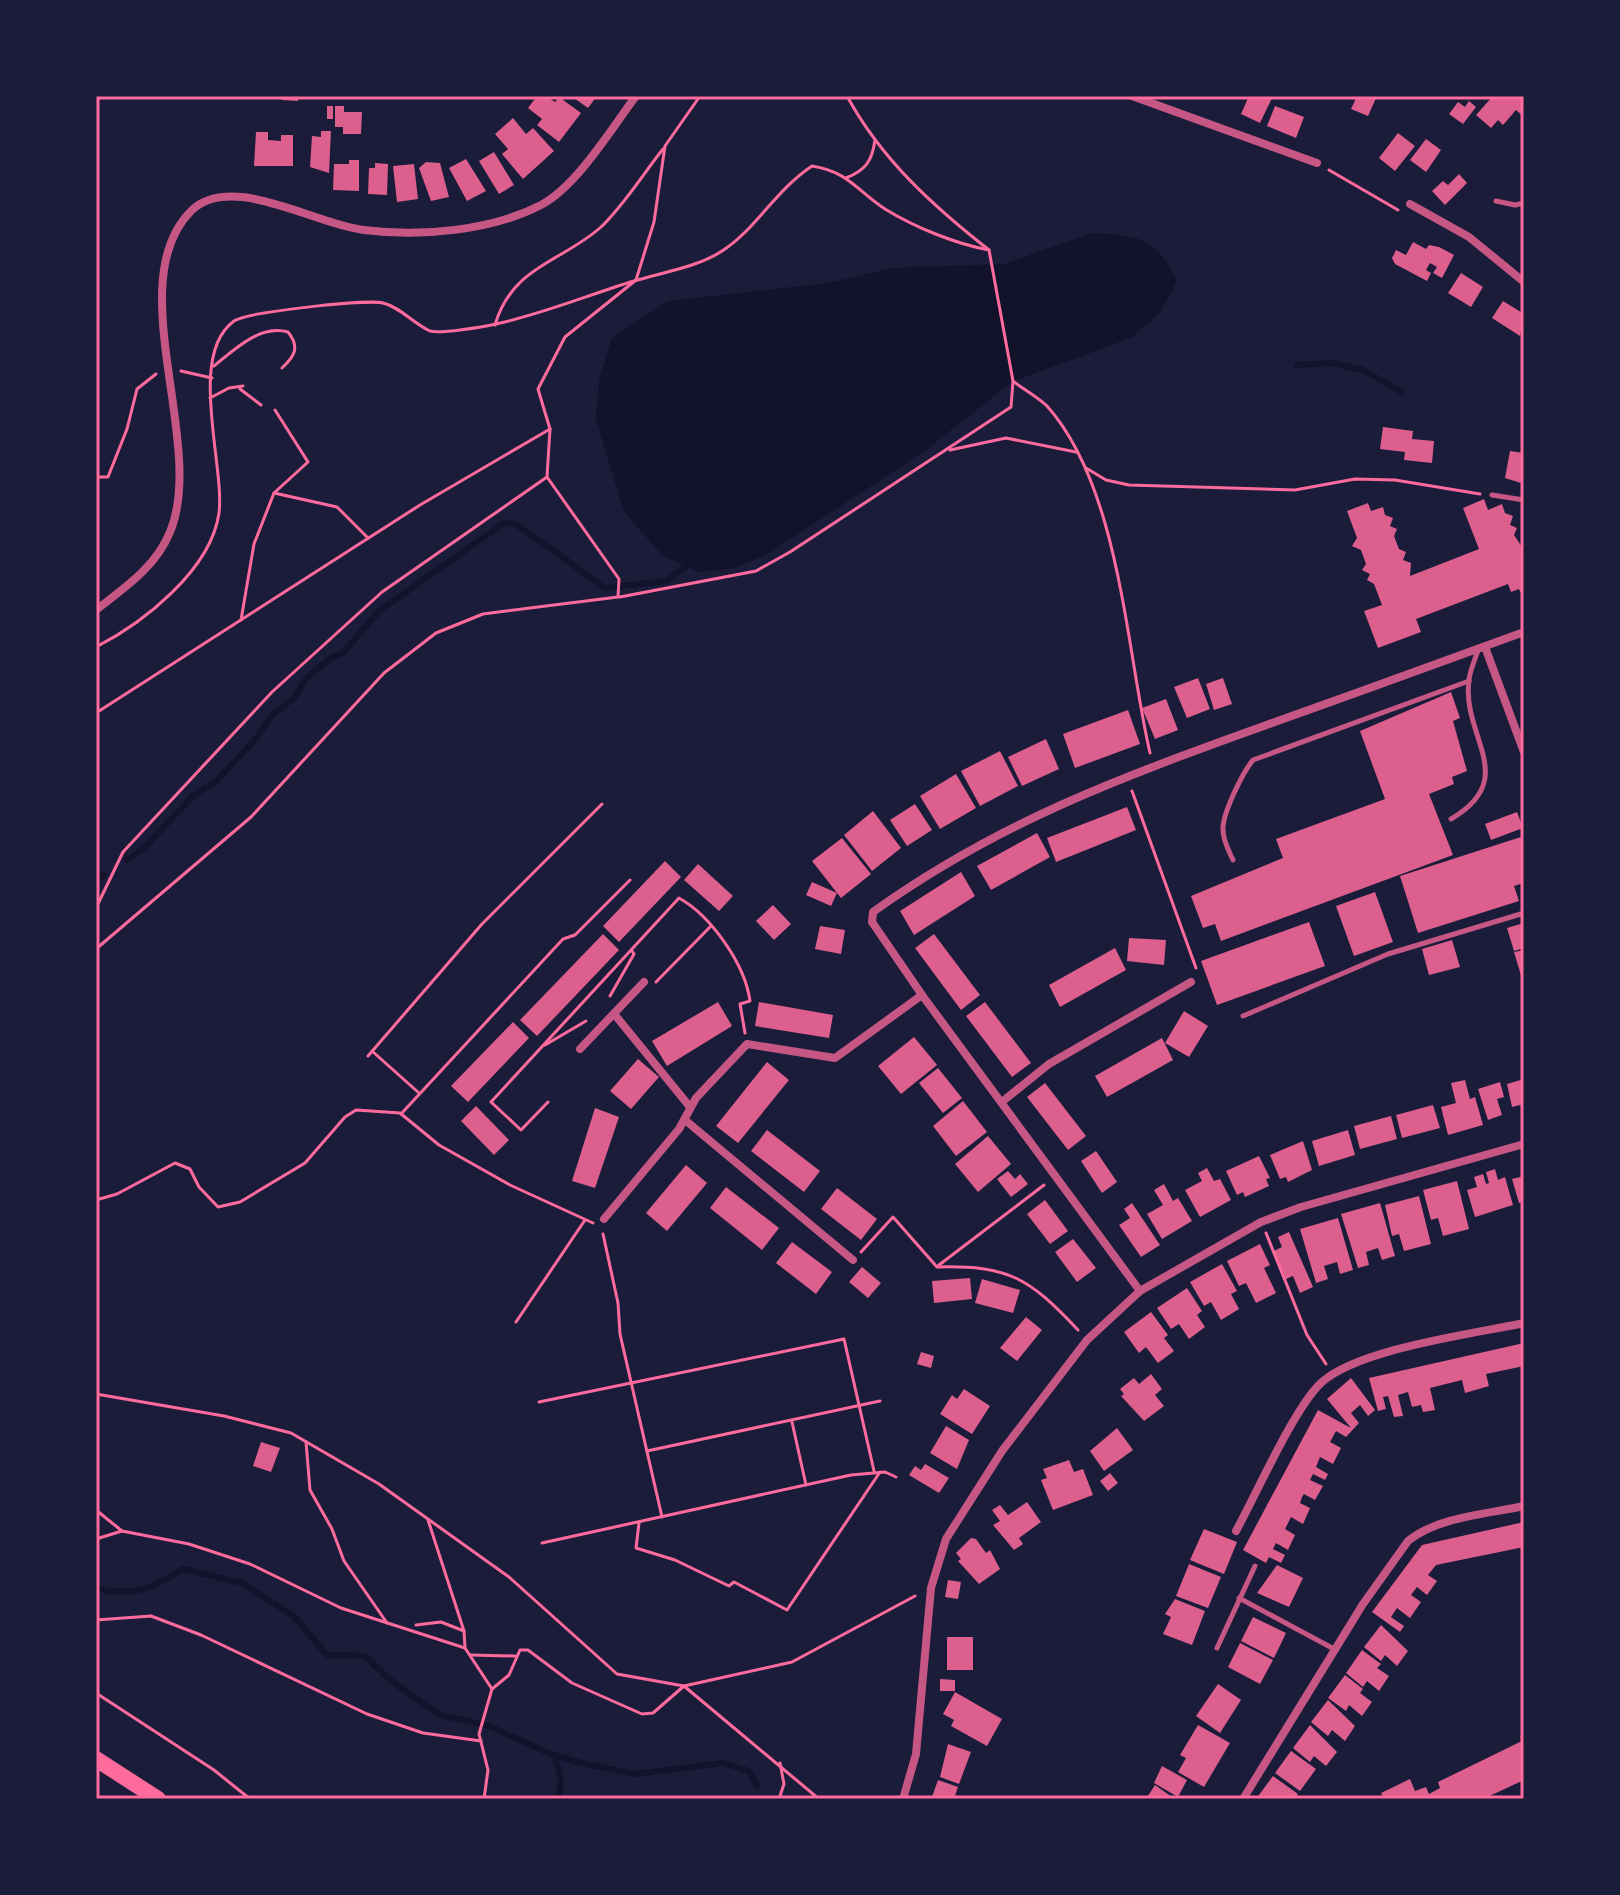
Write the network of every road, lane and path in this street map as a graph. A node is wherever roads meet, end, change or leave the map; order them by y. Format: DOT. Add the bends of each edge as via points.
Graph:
graph roads {
  1 [pos="636,96"];
  2 [pos="700,96"];
  3 [pos="847,96"];
  4 [pos="1132,96"];
  5 [pos="875,140"];
  6 [pos="665,146"];
  7 [pos="1317,163"];
  8 [pos="846,178"];
  9 [pos="1496,201"];
  10 [pos="1524,203"];
  11 [pos="1413,206"];
  12 [pos="989,250"];
  13 [pos="636,280"];
  14 [pos="1524,282"];
  15 [pos="495,325"];
  16 [pos="214,366"];
  17 [pos="167,368"];
  18 [pos="282,368"];
  19 [pos="212,378"];
  20 [pos="1013,381"];
  21 [pos="209,398"];
  22 [pos="261,405"];
  23 [pos="275,410"];
  24 [pos="550,429"];
  25 [pos="947,451"];
  26 [pos="1076,452"];
  27 [pos="1085,468"];
  28 [pos="96,477"];
  29 [pos="547,477"];
  30 [pos="274,493"];
  31 [pos="1492,495"];
  32 [pos="1524,500"];
  33 [pos="368,539"];
  34 [pos="618,596"];
  35 [pos="96,610"];
  36 [pos="241,620"];
  37 [pos="1524,632"];
  38 [pos="96,647"];
  39 [pos="1481,648"];
  40 [pos="1469,681"];
  41 [pos="96,713"];
  42 [pos="1524,752"];
  43 [pos="1153,766"];
  44 [pos="1127,776"];
  45 [pos="602,804"];
  46 [pos="1451,819"];
  47 [pos="1233,860"];
  48 [pos="630,880"];
  49 [pos="96,908"];
  50 [pos="1524,913"];
  51 [pos="711,926"];
  52 [pos="96,949"];
  53 [pos="631,949"];
  54 [pos="644,982"];
  55 [pos="1191,982"];
  56 [pos="636,992"];
  57 [pos="922,995"];
  58 [pos="603,1011"];
  59 [pos="613,1016"];
  60 [pos="1243,1016"];
  61 [pos="544,1044"];
  62 [pos="580,1049"];
  63 [pos="372,1051"];
  64 [pos="368,1056"];
  65 [pos="419,1093"];
  66 [pos="1003,1101"];
  67 [pos="690,1107"];
  68 [pos="401,1114"];
  69 [pos="685,1120"];
  70 [pos="1524,1144"];
  71 [pos="1057,1176"];
  72 [pos="96,1200"];
  73 [pos="604,1219"];
  74 [pos="585,1220"];
  75 [pos="1261,1222"];
  76 [pos="853,1260"];
  77 [pos="937,1267"];
  78 [pos="1140,1291"];
  79 [pos="516,1322"];
  80 [pos="1524,1323"];
  81 [pos="1087,1340"];
  82 [pos="1333,1373"];
  83 [pos="631,1382"];
  84 [pos="96,1394"];
  85 [pos="880,1401"];
  86 [pos="539,1402"];
  87 [pos="859,1405"];
  88 [pos="792,1422"];
  89 [pos="306,1442"];
  90 [pos="647,1451"];
  91 [pos="874,1471"];
  92 [pos="880,1472"];
  93 [pos="896,1477"];
  94 [pos="806,1485"];
  95 [pos="1524,1506"];
  96 [pos="96,1510"];
  97 [pos="427,1517"];
  98 [pos="662,1517"];
  99 [pos="639,1522"];
  100 [pos="122,1531"];
  101 [pos="1236,1531"];
  102 [pos="96,1539"];
  103 [pos="542,1543"];
  104 [pos="1255,1566"];
  105 [pos="931,1588"];
  106 [pos="1239,1598"];
  107 [pos="96,1620"];
  108 [pos="387,1623"];
  109 [pos="416,1625"];
  110 [pos="464,1631"];
  111 [pos="465,1648"];
  112 [pos="1217,1648"];
  113 [pos="1334,1649"];
  114 [pos="470,1655"];
  115 [pos="515,1656"];
  116 [pos="684,1686"];
  117 [pos="492,1689"];
  118 [pos="96,1693"];
  119 [pos="481,1741"];
  120 [pos="96,1759"];
  121 [pos="780,1763"];
  122 [pos="158,1799"];
  123 [pos="250,1799"];
  124 [pos="484,1799"];
  125 [pos="779,1799"];
  126 [pos="819,1799"];
  127 [pos="903,1799"];
  128 [pos="1243,1799"];
  1 -- 17 [label="street" via="571,180 543,204 478,226 387,233 332,225 267,202 212,197 180,223 170,244 163,308"];
  2 -- 6 [label="path"];
  3 -- 5 [label="path"];
  4 -- 7 [label="street"];
  5 -- 8 [label="path" via="862,172"];
  5 -- 12 [label="path" via="928,202"];
  6 -- 13 [label="path" via="654,222"];
  6 -- 15 [label="path" via="600,227 533,269 501,304"];
  7 -- 11 [label="path" via="1403,213"];
  8 -- 12 [label="path" via="887,210 970,247"];
  8 -- 13 [label="path" via="836,170 812,166 790,181 725,249"];
  9 -- 10 [label="lane"];
  11 -- 14 [label="street" via="1469,237"];
  12 -- 20 [label="path"];
  13 -- 15 [label="path"];
  13 -- 24 [label="path" via="565,337 538,389"];
  15 -- 16 [label="path" via="432,332 383,303 259,312 234,321 218,339"];
  16 -- 18 [label="path" via="252,338 279,330 288,332 296,347"];
  16 -- 19 [label="path"];
  17 -- 19 [label="path"];
  17 -- 28 [label="path" via="137,389 108,477"];
  17 -- 35 [label="street" via="181,454 180,491 170,533 141,576"];
  19 -- 21 [label="path"];
  20 -- 25 [label="path" via="1011,407"];
  20 -- 26 [label="path" via="1047,406"];
  21 -- 22 [label="path" via="242,388"];
  21 -- 38 [label="path" via="219,517 200,558 162,604"];
  23 -- 30 [label="path" via="308,462"];
  24 -- 29 [label="path"];
  24 -- 33 [label="path"];
  25 -- 26 [label="path" via="1006,438"];
  25 -- 34 [label="path" via="756,571"];
  26 -- 27 [label="path"];
  27 -- 31 [label="path" via="1129,485 1295,490 1355,479 1395,480"];
  27 -- 43 [label="path" via="1110,536"];
  29 -- 34 [label="path" via="619,579"];
  29 -- 49 [label="path" via="382,592 272,692 123,852"];
  30 -- 33 [label="path" via="337,507"];
  30 -- 36 [label="path" via="254,544"];
  31 -- 32 [label="lane"];
  33 -- 36 [label="path"];
  34 -- 52 [label="path" via="483,614 436,633 384,673 251,817"];
  36 -- 41 [label="path"];
  37 -- 39 [label="street"];
  39 -- 40 [label="lane"];
  39 -- 42 [label="street"];
  39 -- 43 [label="street"];
  40 -- 46 [label="lane" via="1485,780 1479,798"];
  40 -- 47 [label="lane" via="1253,760 1223,822"];
  43 -- 44 [label="street"];
  44 -- 55 [label="path" via="1191,951 1197,972"];
  44 -- 57 [label="street" via="1026,818 934,868 873,912 872,922"];
  45 -- 63 [label="path" via="482,924"];
  48 -- 65 [label="path" via="575,935 563,939"];
  50 -- 60 [label="lane" via="1388,954"];
  51 -- 56 [label="path" via="647,992"];
  53 -- 58 [label="path" via="634,954"];
  54 -- 56 [label="street"];
  55 -- 66 [label="street" via="1049,1064"];
  56 -- 59 [label="street"];
  57 -- 66 [label="street"];
  57 -- 67 [label="street" via="835,1058 747,1044"];
  58 -- 59 [label="path"];
  58 -- 61 [label="path" via="549,1046"];
  59 -- 62 [label="street"];
  59 -- 67 [label="street"];
  63 -- 64 [label="path"];
  63 -- 65 [label="path"];
  65 -- 68 [label="path"];
  66 -- 71 [label="street"];
  67 -- 69 [label="street"];
  68 -- 72 [label="path" via="356,1110 305,1163 240,1202 218,1207 190,1169 175,1163"];
  68 -- 74 [label="path" via="439,1145"];
  69 -- 73 [label="street"];
  69 -- 76 [label="street"];
  70 -- 75 [label="street"];
  71 -- 77 [label="path"];
  71 -- 78 [label="street"];
  74 -- 79 [label="path"];
  74 -- 83 [label="path" via="602,1227"];
  75 -- 78 [label="street"];
  75 -- 82 [label="path" via="1307,1335"];
  76 -- 77 [label="path" via="893,1217"];
  77 -- 81 [label="path" via="980,1266 1015,1276"];
  78 -- 81 [label="street"];
  80 -- 82 [label="street" via="1367,1358"];
  81 -- 105 [label="street" via="1002,1451 946,1539"];
  82 -- 101 [label="street" via="1309,1398"];
  83 -- 86 [label="path"];
  83 -- 87 [label="path" via="844,1339"];
  83 -- 90 [label="path"];
  84 -- 89 [label="path" via="224,1416 291,1433"];
  85 -- 87 [label="path"];
  87 -- 88 [label="path"];
  87 -- 91 [label="path"];
  88 -- 90 [label="path"];
  88 -- 94 [label="path"];
  89 -- 97 [label="path"];
  89 -- 108 [label="path" via="310,1490 344,1561"];
  90 -- 98 [label="path"];
  91 -- 92 [label="path"];
  91 -- 94 [label="path"];
  92 -- 93 [label="path"];
  92 -- 99 [label="path" via="787,1610 734,1582 729,1586 636,1548"];
  94 -- 98 [label="path"];
  95 -- 113 [label="street" via="1417,1533"];
  96 -- 100 [label="path"];
  97 -- 110 [label="path"];
  97 -- 116 [label="path" via="509,1577 617,1674"];
  98 -- 99 [label="path"];
  99 -- 103 [label="path"];
  100 -- 102 [label="path"];
  100 -- 108 [label="path" via="189,1544 250,1564 341,1608"];
  104 -- 106 [label="lane"];
  105 -- 116 [label="path" via="792,1662"];
  105 -- 127 [label="street" via="916,1754"];
  106 -- 112 [label="lane"];
  106 -- 113 [label="lane"];
  107 -- 119 [label="path" via="151,1616 367,1714 423,1733"];
  108 -- 111 [label="path"];
  109 -- 110 [label="path" via="441,1622"];
  110 -- 111 [label="path"];
  111 -- 114 [label="path"];
  113 -- 128 [label="street"];
  114 -- 115 [label="path"];
  114 -- 117 [label="path"];
  115 -- 116 [label="path" via="528,1650 572,1683 642,1714 653,1713"];
  115 -- 117 [label="path" via="516,1665"];
  116 -- 121 [label="path"];
  117 -- 119 [label="path"];
  118 -- 123 [label="path"];
  119 -- 124 [label="path" via="488,1770"];
  120 -- 122 [label="main road"];
  121 -- 125 [label="path" via="784,1784"];
  121 -- 126 [label="path"];
}
